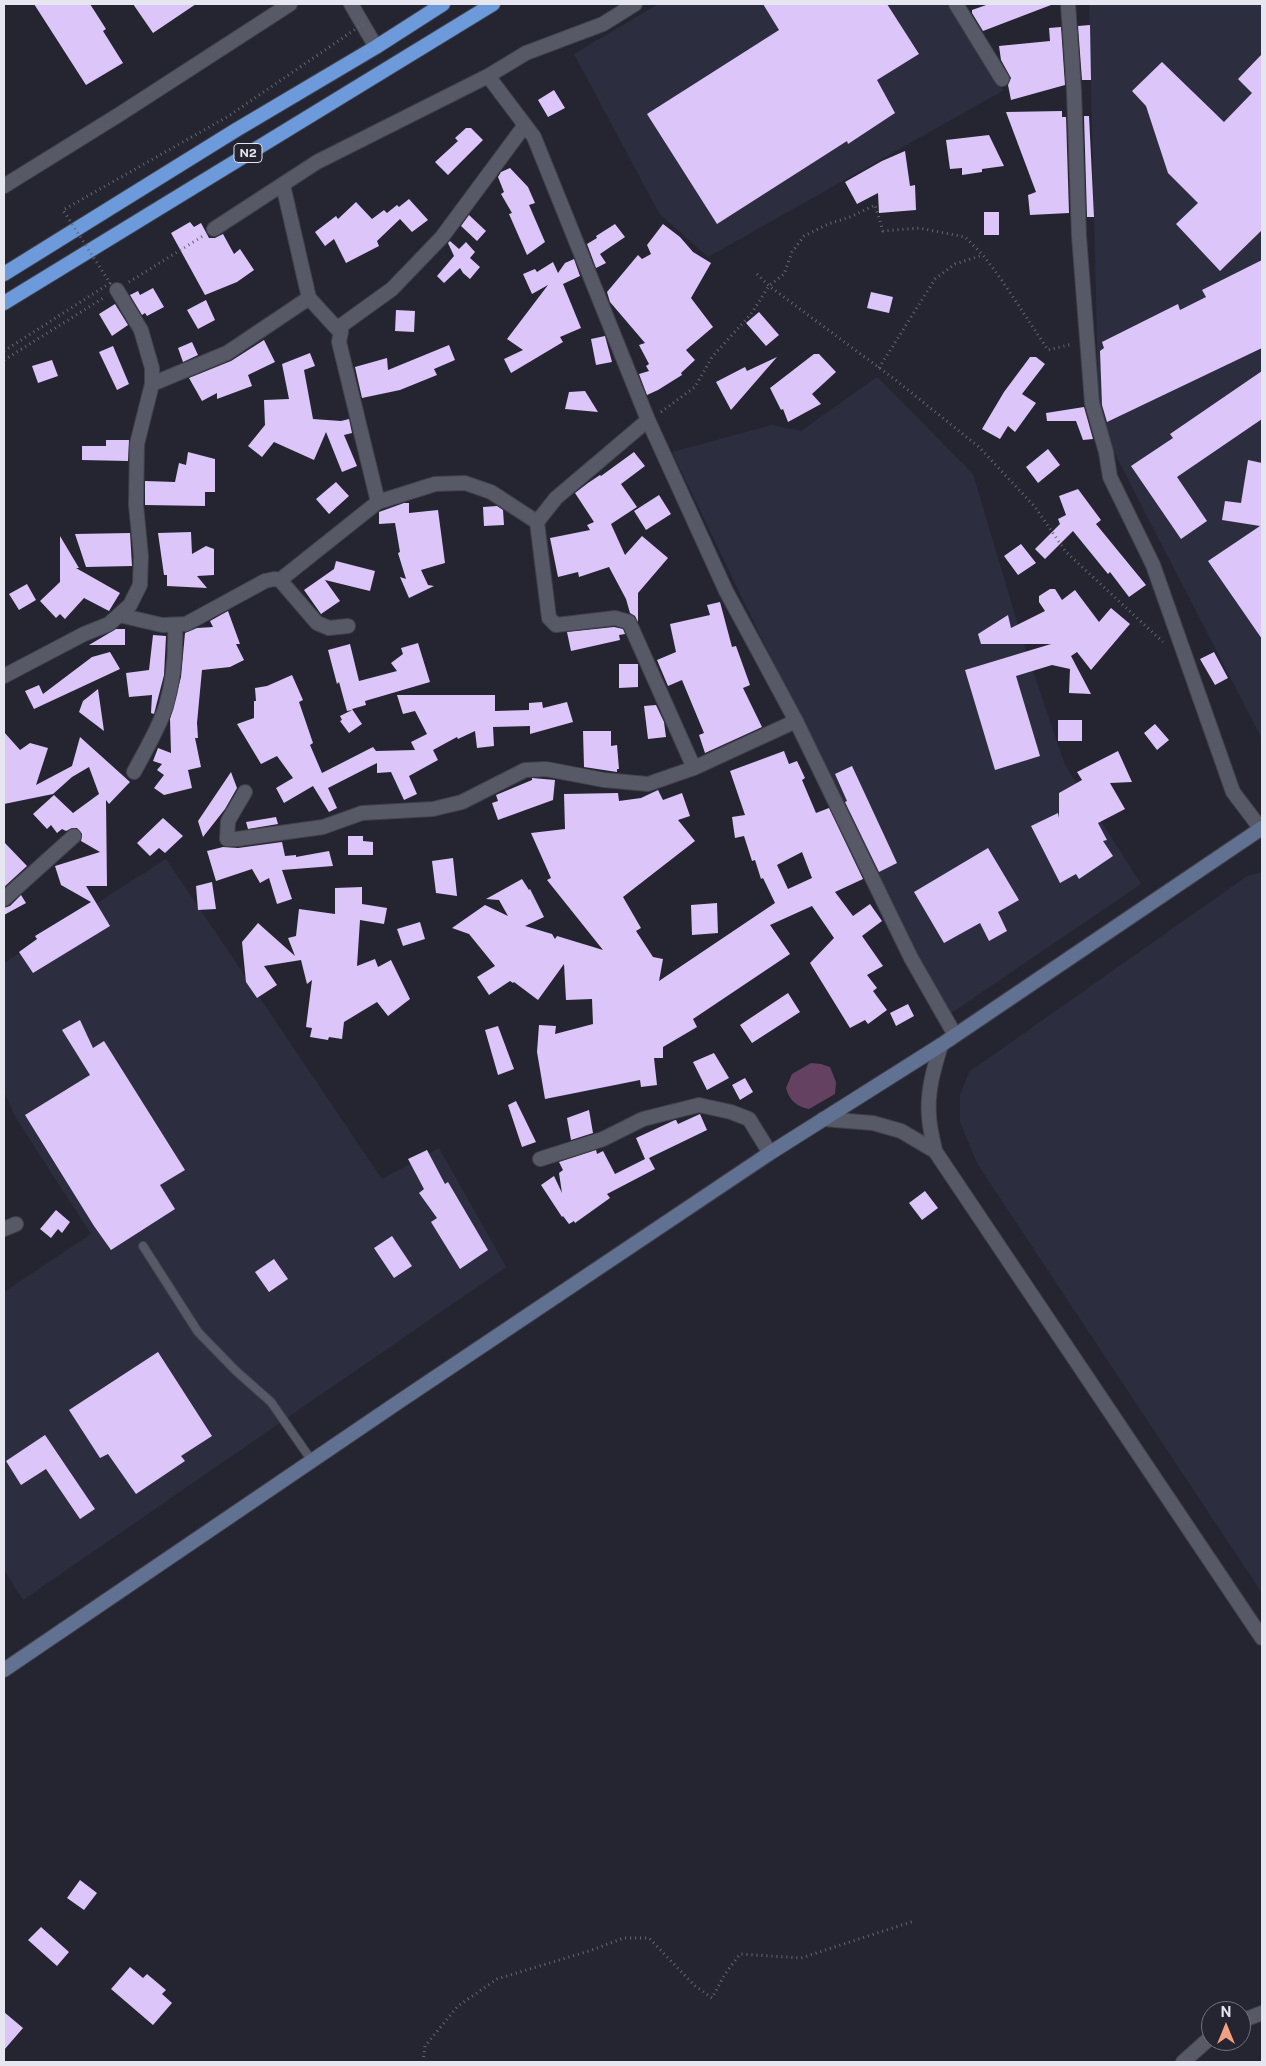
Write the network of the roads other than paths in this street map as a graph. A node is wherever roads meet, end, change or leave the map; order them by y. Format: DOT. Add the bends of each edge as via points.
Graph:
graph roads {
  1 [pos="290,4"];
  2 [pos="351,4"];
  3 [pos="443,4"];
  4 [pos="493,4"];
  5 [pos="635,4"];
  6 [pos="956,4"];
  7 [pos="1068,4"];
  8 [pos="376,47"];
  9 [pos="488,76"];
  10 [pos="1002,79"];
  11 [pos="525,125"];
  12 [pos="283,185"];
  13 [pos="4,186"];
  14 [pos="214,230"];
  15 [pos="4,274"];
  16 [pos="117,290"];
  17 [pos="309,298"];
  18 [pos="4,303"];
  19 [pos="341,333"];
  20 [pos="152,384"];
  21 [pos="648,420"];
  22 [pos="378,502"];
  23 [pos="537,522"];
  24 [pos="280,580"];
  25 [pos="119,615"];
  26 [pos="175,626"];
  27 [pos="348,626"];
  28 [pos="4,676"];
  29 [pos="796,721"];
  30 [pos="694,768"];
  31 [pos="134,772"];
  32 [pos="245,792"];
  33 [pos="1262,829"];
  34 [pos="74,836"];
  35 [pos="4,900"];
  36 [pos="955,1035"];
  37 [pos="941,1045"];
  38 [pos="823,1119"];
  39 [pos="935,1151"];
  40 [pos="770,1153"];
  41 [pos="540,1159"];
  42 [pos="143,1246"];
  43 [pos="312,1461"];
  44 [pos="1262,1638"];
  45 [pos="4,1670"];
  46 [pos="1201,2046"];
  47 [pos="1183,2062"];
  1 -- 13 [label="street"];
  2 -- 8 [label="street"];
  3 -- 8 [label="highway, N2"];
  4 -- 18 [label="highway, N2"];
  5 -- 9 [label="street" via="603,24 526,53"];
  6 -- 10 [label="street"];
  7 -- 33 [label="street" via="1092,403 1110,477 1153,565 1234,792"];
  8 -- 15 [label="highway, N2"];
  9 -- 11 [label="street"];
  9 -- 12 [label="street" via="317,162"];
  11 -- 19 [label="street" via="442,237 392,289 342,325"];
  11 -- 21 [label="street" via="534,137"];
  12 -- 14 [label="street"];
  12 -- 17 [label="street"];
  16 -- 20 [label="street" via="141,330 152,368"];
  17 -- 19 [label="street"];
  17 -- 20 [label="street" via="227,353"];
  19 -- 22 [label="street" via="339,342"];
  20 -- 25 [label="street" via="137,444 140,586 130,605"];
  21 -- 23 [label="street" via="556,498"];
  21 -- 29 [label="street" via="726,591"];
  22 -- 23 [label="street" via="435,484 464,483 491,492"];
  22 -- 24 [label="street"];
  23 -- 30 [label="street" via="549,618 556,625 615,618 629,622"];
  24 -- 26 [label="street" via="264,581 186,624"];
  24 -- 27 [label="street" via="318,623 329,628"];
  25 -- 26 [label="street"];
  25 -- 28 [label="street" via="109,624"];
  26 -- 31 [label="street" via="176,654 165,707"];
  29 -- 30 [label="street"];
  29 -- 36 [label="street" via="911,958"];
  30 -- 32 [label="street" via="648,784 546,769 525,770 462,802 433,809 362,813 323,827 226,839 228,821"];
  33 -- 36 [label="main road"];
  34 -- 35 [label="street"];
  36 -- 37 [label="main road"];
  37 -- 38 [label="main road"];
  37 -- 39 [label="street" via="930,1094 929,1116"];
  38 -- 39 [label="street" via="873,1123 901,1131"];
  38 -- 40 [label="main road"];
  39 -- 44 [label="street"];
  40 -- 41 [label="street" via="749,1119 699,1105 643,1119 603,1139"];
  40 -- 43 [label="main road"];
  42 -- 43 [label="lane" via="198,1332 272,1402"];
  43 -- 45 [label="main road"];
  46 -- 47 [label="street"];
}
